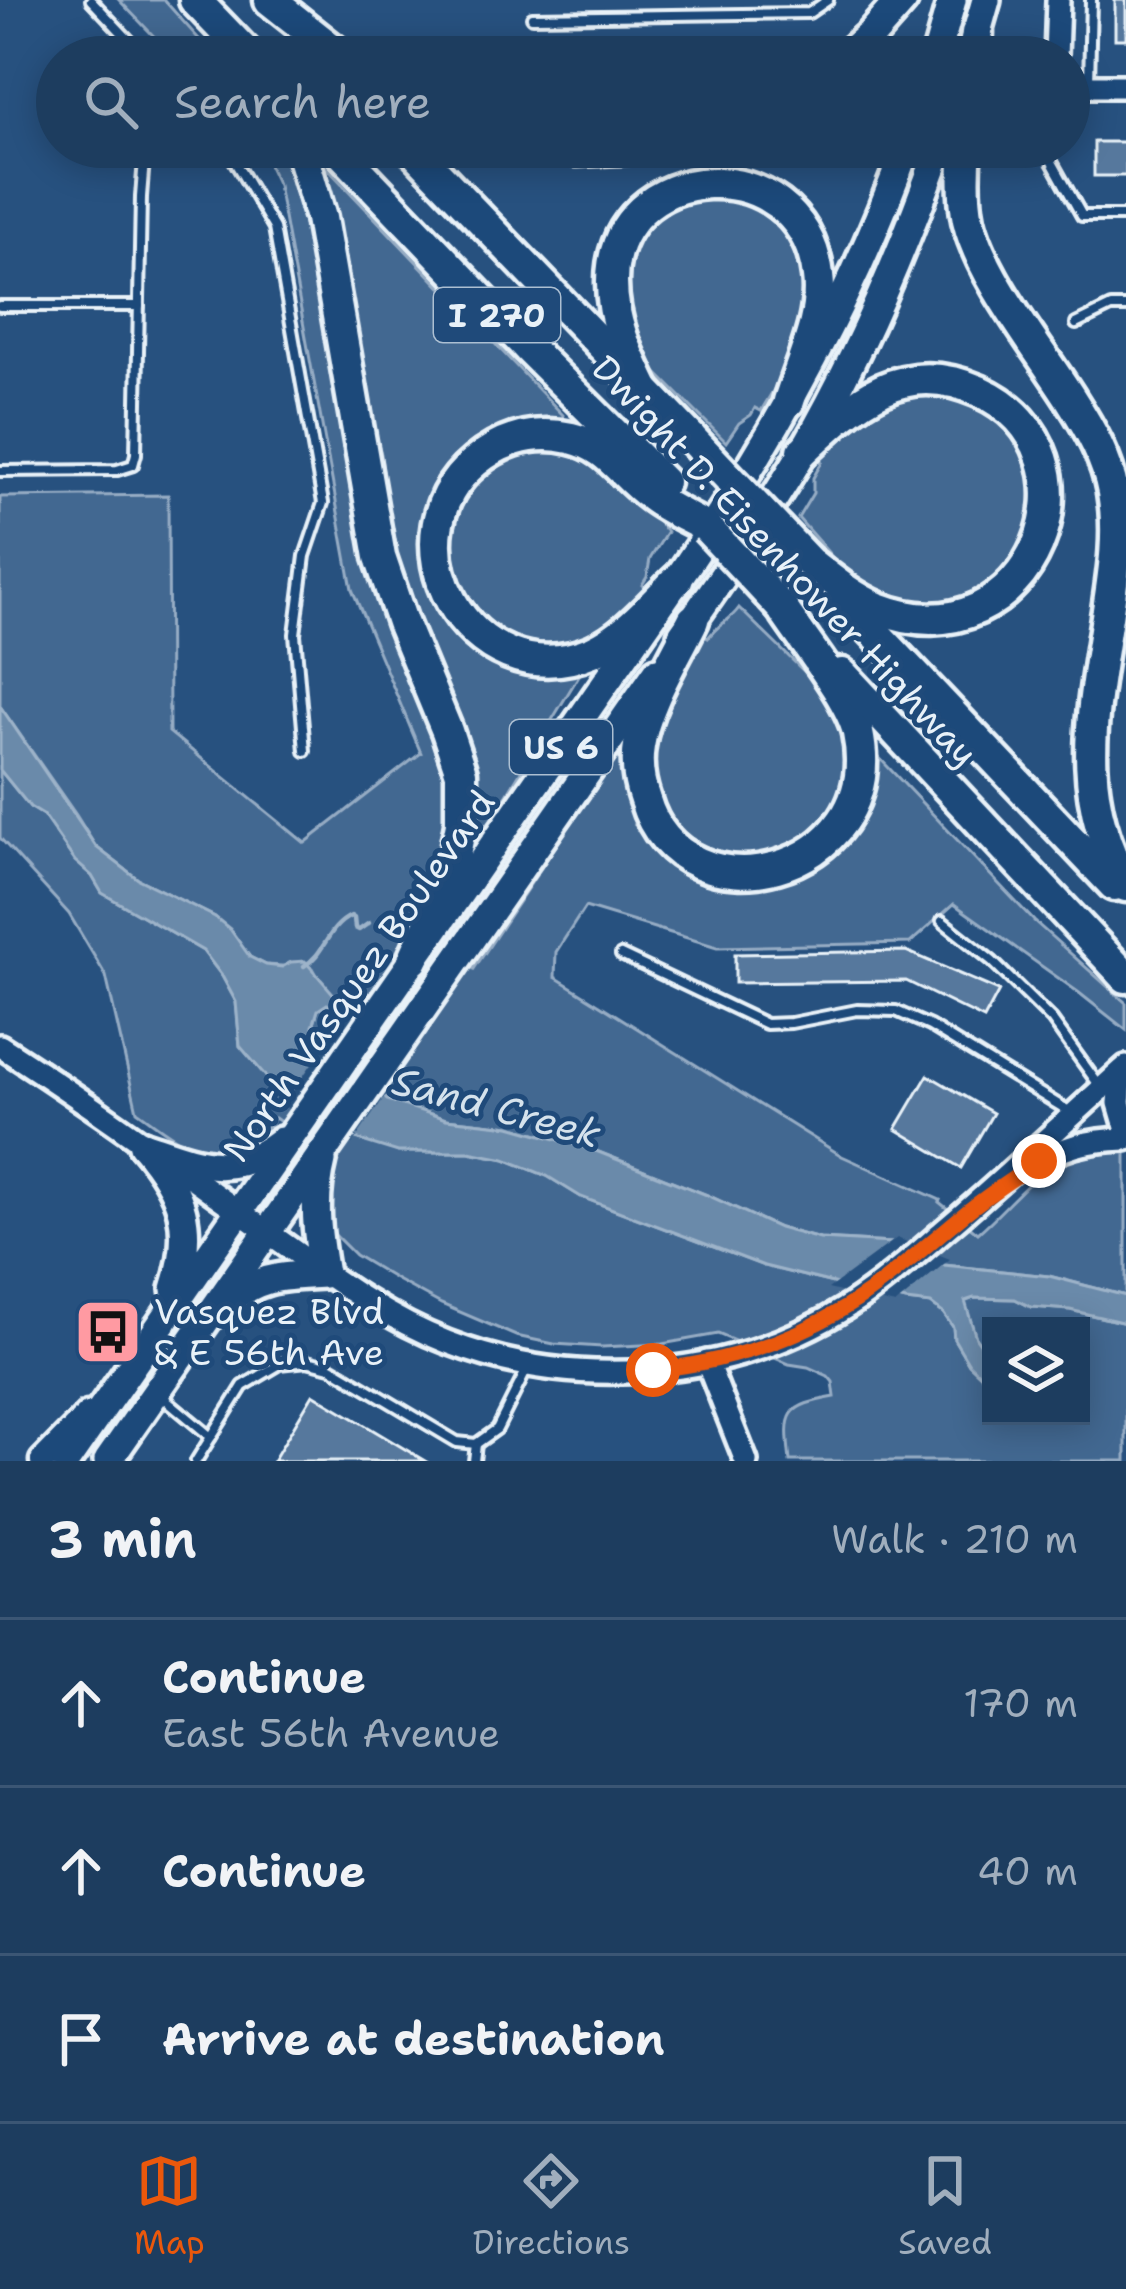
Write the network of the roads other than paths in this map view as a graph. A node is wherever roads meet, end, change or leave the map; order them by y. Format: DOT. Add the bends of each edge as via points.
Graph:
graph roads {
  1 [pos="91,0"];
  2 [pos="195,0"];
  3 [pos="270,0"];
  4 [pos="828,0"];
  5 [pos="902,0"];
  6 [pos="952,0"];
  7 [pos="986,0"];
  8 [pos="1058,0"];
  9 [pos="1091,0"];
  10 [pos="532,17"];
  11 [pos="125,36"];
  12 [pos="229,36"];
  13 [pos="305,36"];
  14 [pos="315,36"];
  15 [pos="869,36"];
  16 [pos="942,36"];
  17 [pos="977,36"];
  18 [pos="1057,36"];
  19 [pos="1086,36"];
  20 [pos="1090,83"];
  21 [pos="1126,86"];
  22 [pos="143,168"];
  23 [pos="238,168"];
  24 [pos="306,168"];
  25 [pos="356,168"];
  26 [pos="431,168"];
  27 [pos="898,168"];
  28 [pos="931,168"];
  29 [pos="966,168"];
  30 [pos="1055,168"];
  31 [pos="1126,216"];
  32 [pos="139,305"];
  33 [pos="0,306"];
  34 [pos="1126,307"];
  35 [pos="1076,323"];
  36 [pos="644,388"];
  37 [pos="789,401"];
  38 [pos="803,451"];
  39 [pos="0,472"];
  40 [pos="656,488"];
  41 [pos="809,562"];
  42 [pos="677,580"];
  43 [pos="782,608"];
  44 [pos="693,620"];
  45 [pos="305,751"];
  46 [pos="1126,886"];
  47 [pos="1126,898"];
  48 [pos="439,916"];
  49 [pos="942,921"];
  50 [pos="621,956"];
  51 [pos="413,960"];
  52 [pos="1126,977"];
  53 [pos="0,1046"];
  54 [pos="1124,1069"];
  55 [pos="1102,1089"];
  56 [pos="1073,1114"];
  57 [pos="302,1122"];
  58 [pos="1126,1126"];
  59 [pos="1126,1138"];
  60 [pos="143,1145"];
  61 [pos="327,1147"];
  62 [pos="968,1210"];
  63 [pos="239,1212"];
  64 [pos="266,1231"];
  65 [pos="324,1274"];
  66 [pos="168,1313"];
  67 [pos="188,1346"];
  68 [pos="707,1362"];
  69 [pos="529,1365"];
  70 [pos="123,1378"];
  71 [pos="156,1391"];
  72 [pos="211,1437"];
  73 [pos="476,1444"];
  74 [pos="44,1461"];
  75 [pos="66,1461"];
  76 [pos="108,1461"];
  77 [pos="196,1461"];
  78 [pos="474,1461"];
  79 [pos="746,1461"];
  1 -- 11 [label="lane"];
  2 -- 12 [label="highway"];
  3 -- 13 [label="highway"];
  3 -- 14 [label="highway"];
  4 -- 10 [label="lane" via="809,13"];
  5 -- 15 [label="highway"];
  6 -- 16 [label="highway"];
  7 -- 17 [label="highway"];
  8 -- 18 [label="main road"];
  9 -- 19 [label="lane"];
  20 -- 21 [label="main road"];
  22 -- 32 [label="lane"];
  23 -- 45 [label="lane" via="274,228 323,503 305,556 295,634"];
  24 -- 48 [label="highway" via="380,557 463,789 459,846"];
  25 -- 40 [label="highway, Dwight D. Eisenhower Highway / I 270"];
  26 -- 36 [label="highway, Dwight D. Eisenhower Highway / I 270"];
  27 -- 37 [label="highway, North Vasquez Boulevard / US 6" via="860,263"];
  28 -- 38 [label="highway, North Vasquez Boulevard / US 6"];
  29 -- 46 [label="highway" via="965,201 981,256 1094,438 1113,493 1114,570 1090,770 1104,839"];
  30 -- 31 [label="lane" via="1082,216"];
  32 -- 33 [label="lane"];
  32 -- 39 [label="lane" via="133,465"];
  34 -- 35 [label="lane"];
  36 -- 37 [label="highway" via="619,332 615,259 648,206 669,192 719,181 779,202 812,246 819,298"];
  36 -- 41 [label="highway, Dwight D. Eisenhower Highway / I 270, bridge"];
  37 -- 42 [label="highway, North Vasquez Boulevard / US 6"];
  38 -- 41 [label="highway" via="874,392 899,382 952,381 1015,417 1037,448 1047,492 1044,530 1025,571 963,613 912,617 882,609"];
  38 -- 44 [label="highway, North Vasquez Boulevard / US 6"];
  40 -- 42 [label="highway" via="578,440 535,435 499,446 466,471 445,505 436,548 441,584 460,617 492,645 543,661 600,647"];
  40 -- 43 [label="highway, Dwight D. Eisenhower Highway, bridge" via="707,528"];
  41 -- 47 [label="highway, Dwight D. Eisenhower Highway / I 270"];
  42 -- 48 [label="highway, North Vasquez Boulevard / US 6"];
  43 -- 44 [label="highway" via="850,710 860,772 850,808 829,839 794,862 758,871 710,866 678,850 653,820 640,786 644,723"];
  43 -- 52 [label="highway, Dwight D. Eisenhower Highway"];
  44 -- 61 [label="highway, North Vasquez Boulevard / US 6"];
  48 -- 51 [label="highway"];
  49 -- 55 [label="lane" via="1052,1020"];
  50 -- 56 [label="lane" via="766,1024 896,1011"];
  51 -- 57 [label="highway, North Vasquez Boulevard"];
  53 -- 60 [label="main road"];
  54 -- 55 [label="main road"];
  54 -- 58 [label="main road" via="1119,1102"];
  55 -- 56 [label="main road"];
  56 -- 59 [label="main road"];
  56 -- 62 [label="main road"];
  57 -- 60 [label="highway" via="264,1154 228,1166"];
  57 -- 63 [label="highway, North Vasquez Boulevard"];
  59 -- 62 [label="main road" via="1049,1154"];
  60 -- 63 [label="main road"];
  60 -- 66 [label="highway" via="184,1216 186,1246"];
  61 -- 64 [label="highway, North Vasquez Boulevard / US 6"];
  61 -- 65 [label="highway" via="314,1207"];
  62 -- 68 [label="main road" via="849,1306"];
  63 -- 64 [label="main road"];
  63 -- 66 [label="highway, North Vasquez Boulevard"];
  64 -- 65 [label="main road"];
  64 -- 67 [label="highway, North Vasquez Boulevard / US 6"];
  65 -- 67 [label="highway" via="251,1286"];
  65 -- 69 [label="main road" via="428,1334"];
  66 -- 70 [label="highway, North Vasquez Boulevard"];
  67 -- 71 [label="highway, North Vasquez Boulevard / US 6"];
  68 -- 69 [label="main road" via="625,1372"];
  68 -- 79 [label="main road"];
  69 -- 73 [label="lane" via="497,1429"];
  70 -- 74 [label="main road"];
  70 -- 75 [label="highway, North Vasquez Boulevard"];
  71 -- 72 [label="lane"];
  71 -- 76 [label="highway, North Vasquez Boulevard / US 6"];
  72 -- 73 [label="lane" via="243,1386 280,1364 307,1361 331,1367 457,1442"];
  72 -- 77 [label="lane"];
  73 -- 78 [label="lane"];
}
